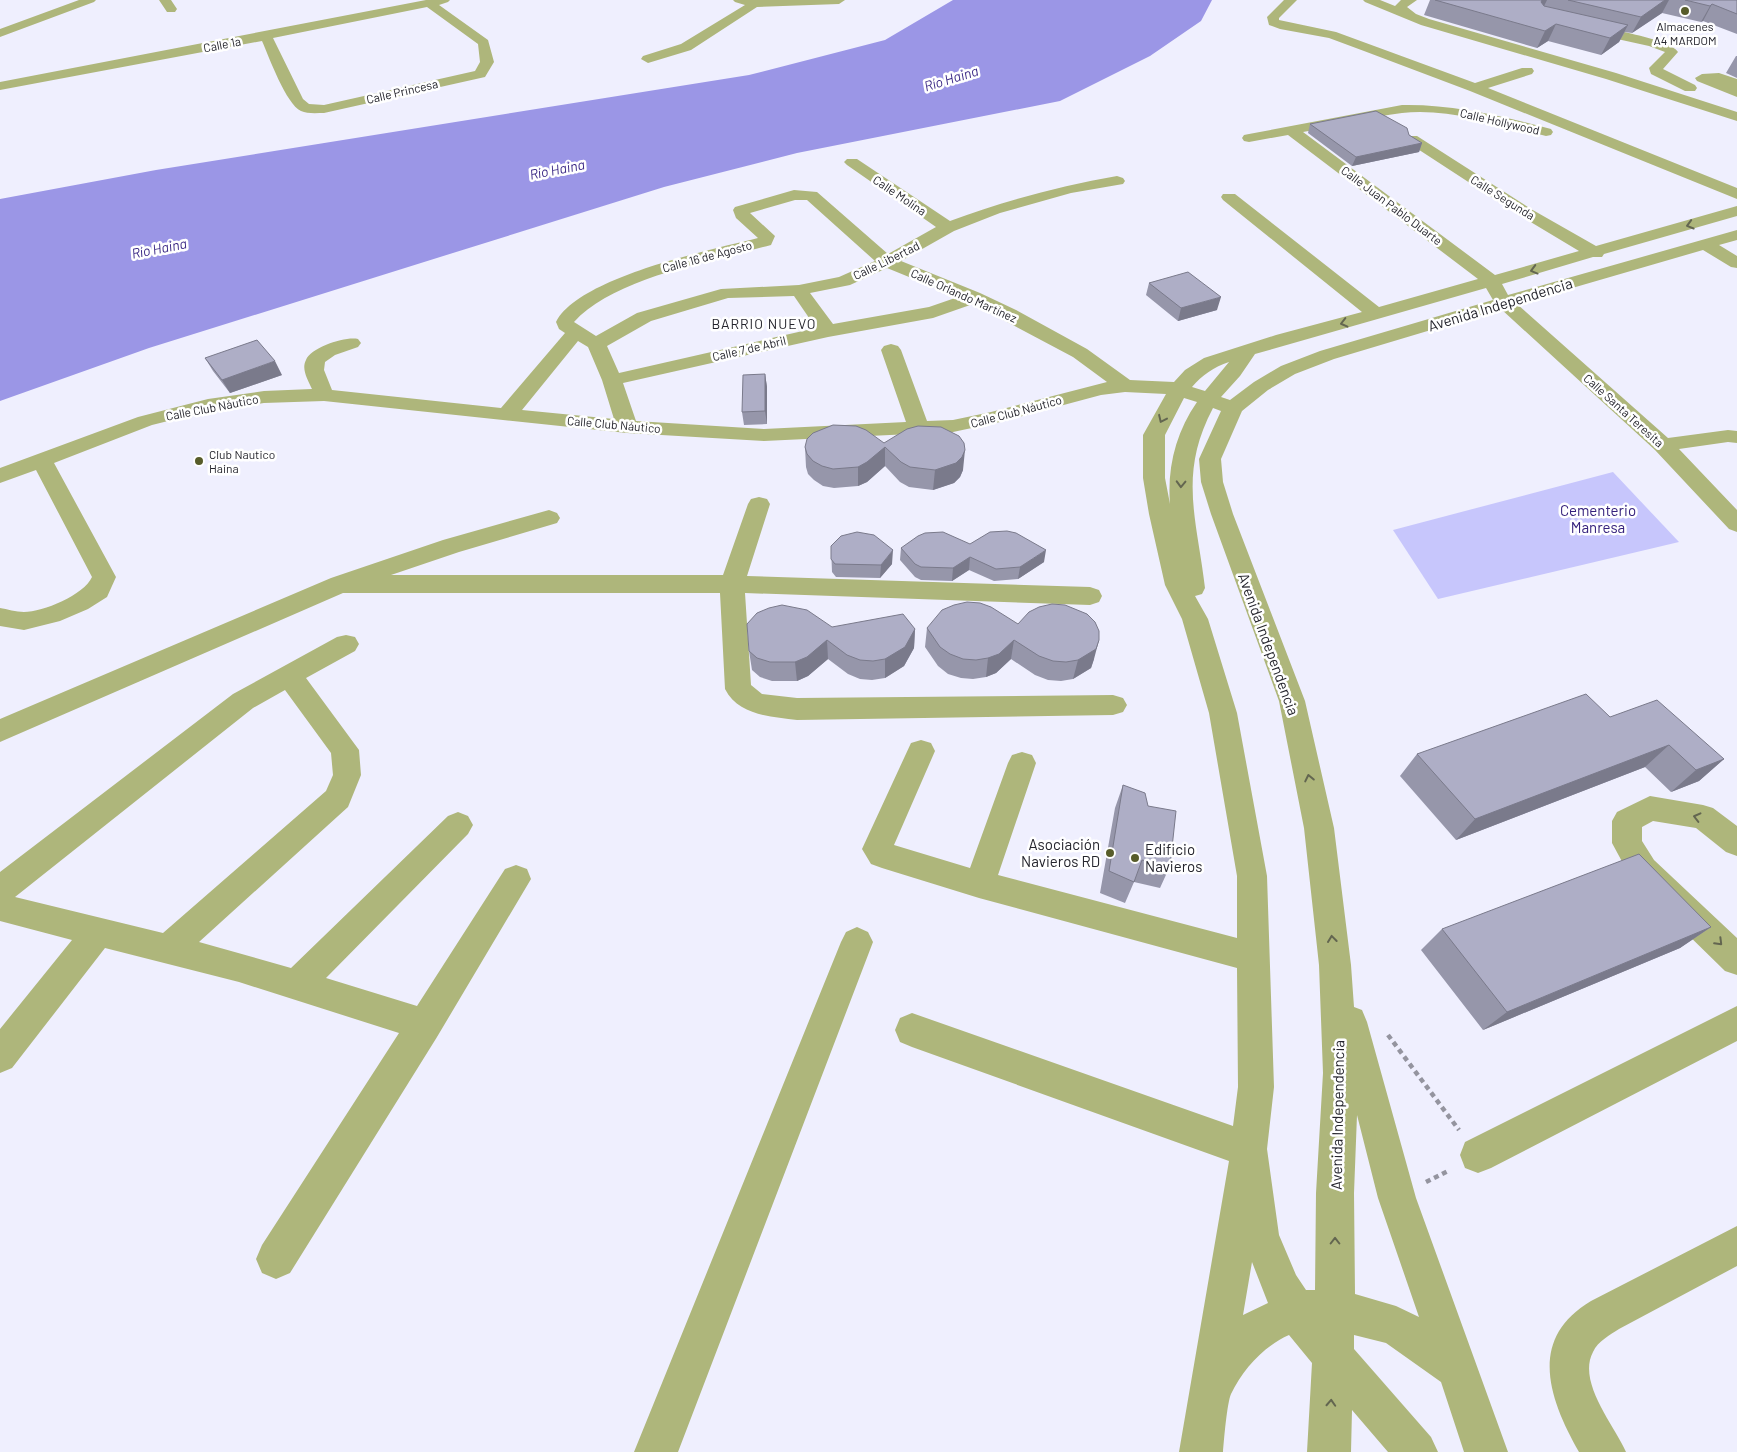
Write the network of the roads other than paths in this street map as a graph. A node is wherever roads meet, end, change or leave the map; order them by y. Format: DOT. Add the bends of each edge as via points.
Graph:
graph roads {
  1 [pos="90,0"];
  2 [pos="444,0"];
  3 [pos="739,0"];
  4 [pos="839,0"];
  5 [pos="1291,0"];
  6 [pos="1369,0"];
  7 [pos="1411,0"];
  8 [pos="429,3"];
  9 [pos="754,4"];
  10 [pos="1412,17"];
  11 [pos="1569,24"];
  12 [pos="0,33"];
  13 [pos="266,36"];
  14 [pos="1366,47"];
  15 [pos="1350,56"];
  16 [pos="648,60"];
  17 [pos="1527,71"];
  18 [pos="1737,84"];
  19 [pos="0,86"];
  20 [pos="1475,88"];
  21 [pos="1737,93"];
  22 [pos="1737,108"];
  23 [pos="1737,117"];
  24 [pos="1291,130"];
  25 [pos="1249,138"];
  26 [pos="1412,139"];
  27 [pos="852,162"];
  28 [pos="1117,181"];
  29 [pos="1737,194"];
  30 [pos="811,195"];
  31 [pos="1701,195"];
  32 [pos="1229,197"];
  33 [pos="1731,209"];
  34 [pos="948,227"];
  35 [pos="1737,235"];
  36 [pos="1706,244"];
  37 [pos="1596,253"];
  38 [pos="887,262"];
  39 [pos="1737,263"];
  40 [pos="800,290"];
  41 [pos="1498,292"];
  42 [pos="974,297"];
  43 [pos="1376,314"];
  44 [pos="828,330"];
  45 [pos="576,332"];
  46 [pos="1302,334"];
  47 [pos="351,343"];
  48 [pos="596,344"];
  49 [pos="891,350"];
  50 [pos="1248,350"];
  51 [pos="1327,355"];
  52 [pos="612,380"];
  53 [pos="1125,386"];
  54 [pos="1179,389"];
  55 [pos="324,396"];
  56 [pos="1221,403"];
  57 [pos="507,414"];
  58 [pos="627,427"];
  59 [pos="919,428"];
  60 [pos="1737,437"];
  61 [pos="1663,445"];
  62 [pos="42,460"];
  63 [pos="0,476"];
  64 [pos="759,504"];
  65 [pos="550,518"];
  66 [pos="1737,524"];
  67 [pos="340,584"];
  68 [pos="732,584"];
  69 [pos="1090,596"];
  70 [pos="0,617"];
  71 [pos="1194,619"];
  72 [pos="346,644"];
  73 [pos="288,675"];
  74 [pos="1113,706"];
  75 [pos="0,730"];
  76 [pos="921,751"];
  77 [pos="1022,764"];
  78 [pos="458,825"];
  79 [pos="1737,843"];
  80 [pos="516,879"];
  81 [pos="979,884"];
  82 [pos="0,890"];
  83 [pos="0,907"];
  84 [pos="98,932"];
  85 [pos="857,942"];
  86 [pos="168,949"];
  87 [pos="1255,958"];
  88 [pos="1737,960"];
  89 [pos="1335,965"];
  90 [pos="296,985"];
  91 [pos="1737,1023"];
  92 [pos="425,1025"];
  93 [pos="912,1030"];
  94 [pos="0,1056"];
  95 [pos="1249,1150"];
  96 [pos="1478,1155"];
  97 [pos="1737,1245"];
  98 [pos="276,1259"];
  99 [pos="1335,1309"];
  100 [pos="1296,1311"];
  101 [pos="1333,1356"];
  102 [pos="1455,1367"];
  103 [pos="1212,1388"];
  104 [pos="656,1452"];
  105 [pos="1201,1452"];
  106 [pos="1329,1452"];
  107 [pos="1416,1452"];
  108 [pos="1486,1452"];
  109 [pos="1604,1452"];
  1 -- 12 [label="street"];
  2 -- 8 [label="street, Calle 1a"];
  3 -- 9 [label="street"];
  4 -- 9 [label="street"];
  5 -- 14 [label="street" via="1273,18 1273,22 1332,35"];
  6 -- 10 [label="street"];
  7 -- 10 [label="street" via="1401,8"];
  8 -- 13 [label="street, Calle 1a"];
  8 -- 13 [label="street, Calle Princesa" via="484,43 487,62 480,74 314,109 304,108 297,102"];
  9 -- 16 [label="street" via="686,47"];
  10 -- 23 [label="street"];
  11 -- 22 [label="street" via="1664,47 1672,52 1656,68 1658,74"];
  13 -- 19 [label="street, Calle 1a"];
  14 -- 15 [label="street"];
  14 -- 20 [label="street"];
  17 -- 20 [label="street"];
  18 -- 21 [label="street" via="1715,76 1702,78"];
  20 -- 29 [label="street"];
  24 -- 25 [label="street, Calle Hollywood"];
  24 -- 31 [label="street, Calle Hollywood" via="1402,110 1446,110 1546,132 1612,156"];
  24 -- 41 [label="street, Calle Juan Pablo Duarte"];
  26 -- 37 [label="street, Calle Segunda" via="1525,212"];
  27 -- 34 [label="street, Calle Molina"];
  28 -- 34 [label="street, Calle Libertad" via="1069,189"];
  30 -- 38 [label="street, Calle Orlando Martínez"];
  30 -- 45 [label="street, Calle 16 de Agosto" via="794,195 741,210 742,215 767,236 765,241 666,267 600,292 565,322"];
  32 -- 43 [label="street"];
  33 -- 37 [label="street, Avenida Independencia, one-way"];
  34 -- 38 [label="street, Calle Libertad"];
  35 -- 36 [label="street, Avenida Independencia"];
  36 -- 39 [label="street"];
  36 -- 41 [label="street, Avenida Independencia"];
  37 -- 41 [label="street, Avenida Independencia, one-way"];
  38 -- 40 [label="street, Calle Libertad" via="844,281"];
  38 -- 42 [label="street, Calle Orlando Martínez"];
  40 -- 44 [label="street"];
  40 -- 48 [label="street, Calle Libertad" via="728,293 644,317"];
  41 -- 43 [label="street, Avenida Independencia"];
  41 -- 51 [label="street, Avenida Independencia"];
  41 -- 61 [label="street, Calle Santa Teresita"];
  42 -- 44 [label="street, Calle 7 de Abril" via="933,312"];
  42 -- 53 [label="street, Calle Orlando Martínez" via="1080,353"];
  43 -- 46 [label="street, Avenida Independencia, one-way"];
  44 -- 52 [label="street, Calle 7 de Abril"];
  45 -- 48 [label="street"];
  45 -- 57 [label="street"];
  46 -- 50 [label="street, Avenida Independencia"];
  46 -- 51 [label="street"];
  47 -- 55 [label="street" via="328,351 316,360 314,370"];
  48 -- 52 [label="street"];
  49 -- 59 [label="street"];
  50 -- 54 [label="street, Avenida Independencia" via="1211,362 1192,374"];
  50 -- 56 [label="street, Avenida Independencia" via="1234,369"];
  51 -- 56 [label="street, Avenida Independencia"];
  52 -- 58 [label="street"];
  53 -- 54 [label="street, Calle Club Náutico"];
  53 -- 59 [label="street, Calle Club Náutico" via="1100,389 972,423"];
  54 -- 56 [label="street, Calle Club Náutico"];
  54 -- 71 [label="street, Avenida Independencia, one-way" via="1154,435 1154,478 1177,585"];
  55 -- 57 [label="street, Calle Club Náutico"];
  55 -- 62 [label="street, Calle Club Náutico" via="264,396 208,405 145,421"];
  56 -- 71 [label="street, Avenida Independencia, one-way" via="1192,431 1181,473 1180,493 1193,582"];
  89 -- 56 [label="street, Avenida Independencia, one-way" via="1319,828 1292,701 1212,482 1210,459"];
  57 -- 58 [label="street, Calle Club Náutico"];
  58 -- 59 [label="street, Calle Club Náutico" via="764,435"];
  60 -- 61 [label="street"];
  61 -- 66 [label="street, Calle Santa Teresita"];
  62 -- 63 [label="street, Calle Club Náutico"];
  62 -- 70 [label="street" via="104,577 98,591 51,615 24,621"];
  64 -- 68 [label="street"];
  65 -- 67 [label="street" via="452,546"];
  67 -- 68 [label="street"];
  67 -- 75 [label="street"];
  68 -- 69 [label="street"];
  68 -- 74 [label="street" via="738,689 755,702 797,709"];
  71 -- 87 [label="street, Avenida Independencia" via="1223,713 1240,804 1252,876"];
  72 -- 73 [label="street"];
  73 -- 82 [label="street" via="243,701"];
  73 -- 86 [label="street" via="345,750 348,775 338,798"];
  76 -- 81 [label="street" via="876,849 882,856"];
  77 -- 81 [label="street"];
  78 -- 90 [label="street"];
  79 -- 88 [label="street, one-way" via="1703,817 1650,808 1627,821 1627,843 1644,870"];
  80 -- 92 [label="street"];
  81 -- 87 [label="street"];
  83 -- 84 [label="street"];
  84 -- 86 [label="street"];
  84 -- 94 [label="street"];
  85 -- 104 [label="street"];
  86 -- 90 [label="street"];
  87 -- 95 [label="street, Avenida Independencia" via="1256,1087"];
  99 -- 89 [label="street, Avenida Independencia, one-way" via="1335,1193 1341,1073"];
  89 -- 102 [label="street" via="1397,1198"];
  90 -- 92 [label="street"];
  91 -- 96 [label="street"];
  92 -- 98 [label="street"];
  93 -- 95 [label="street"];
  95 -- 100 [label="street" via="1260,1235 1282,1289"];
  95 -- 103 [label="street, Avenida Independencia"];
  97 -- 109 [label="street" via="1600,1318 1579,1335 1572,1351 1569,1372 1573,1394 1581,1416"];
  99 -- 100 [label="street"];
  99 -- 101 [label="street, Avenida Independencia"];
  99 -- 102 [label="street" via="1396,1326"];
  100 -- 101 [label="street"];
  100 -- 103 [label="street" via="1262,1326 1233,1352"];
  106 -- 101 [label="street, Avenida Independencia, one-way"];
  101 -- 107 [label="street"];
  102 -- 108 [label="street"];
  103 -- 105 [label="street, Avenida Independencia"];
}
